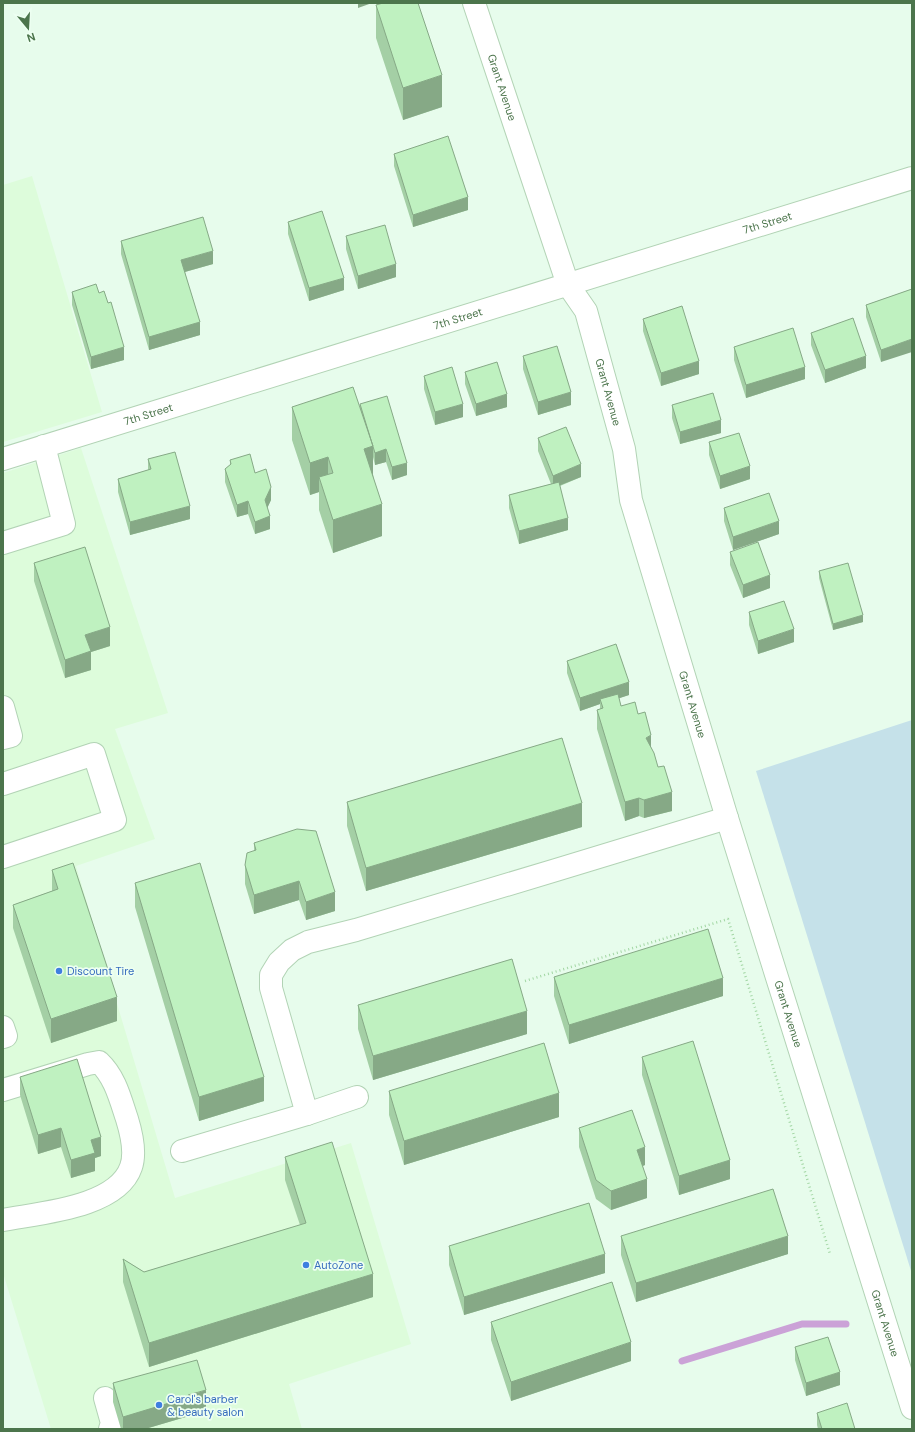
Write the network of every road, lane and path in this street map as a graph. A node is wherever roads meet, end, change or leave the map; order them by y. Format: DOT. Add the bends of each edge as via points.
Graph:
graph roads {
  1 [pos="474,3"];
  2 [pos="912,178"];
  3 [pos="568,285"];
  4 [pos="44,446"];
  5 [pos="3,459"];
  6 [pos="3,543"];
  7 [pos="3,707"];
  8 [pos="3,738"];
  9 [pos="3,784"];
  10 [pos="727,818"];
  11 [pos="3,857"];
  12 [pos="524,980"];
  13 [pos="3,1027"];
  14 [pos="3,1037"];
  15 [pos="3,1090"];
  16 [pos="358,1097"];
  17 [pos="307,1114"];
  18 [pos="182,1151"];
  19 [pos="3,1220"];
  20 [pos="830,1254"];
  21 [pos="105,1398"];
  22 [pos="912,1408"];
  23 [pos="110,1429"];
  1 -- 3 [label="street, Grant Avenue"];
  2 -- 3 [label="street, 7th Street"];
  3 -- 4 [label="street, 7th Street"];
  3 -- 10 [label="street, Grant Avenue" via="586,311 624,449 631,500"];
  4 -- 5 [label="street, 7th Street"];
  4 -- 6 [label="street" via="64,524"];
  7 -- 8 [label="street" via="11,736"];
  9 -- 11 [label="street" via="94,754 115,820"];
  10 -- 17 [label="street" via="363,928 308,942 292,950 279,962 271,975 271,988"];
  10 -- 22 [label="street, Grant Avenue"];
  12 -- 20 [label="path" via="728,919"];
  13 -- 14 [label="street" via="6,1036"];
  15 -- 19 [label="street" via="99,1062 108,1070 116,1087 132,1136 131,1167 119,1185 98,1198 59,1210"];
  16 -- 17 [label="street"];
  17 -- 18 [label="street"];
  21 -- 23 [label="street" via="112,1423"];
}
